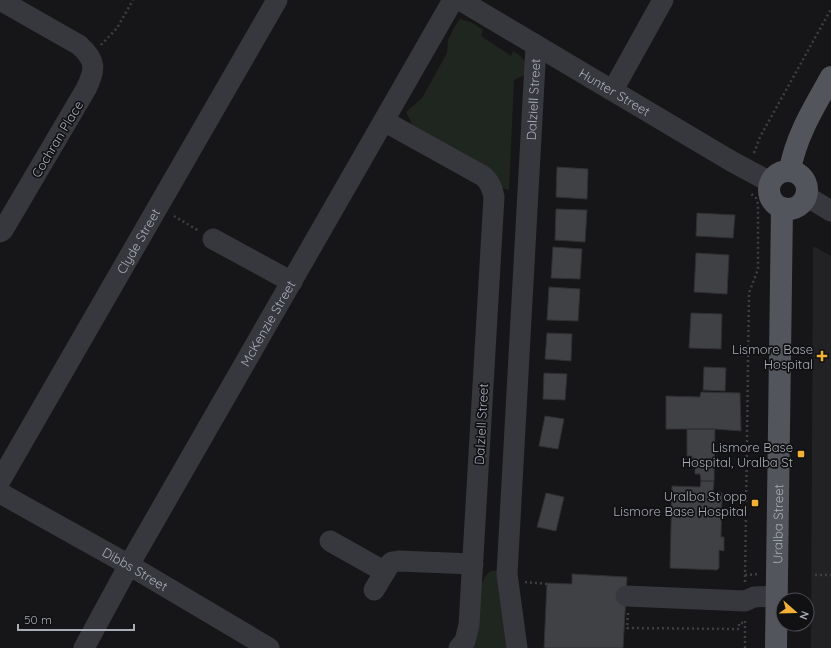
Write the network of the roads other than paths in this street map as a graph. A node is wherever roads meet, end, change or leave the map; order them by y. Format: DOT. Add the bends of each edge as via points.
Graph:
graph roads {
  1 [pos="0,0"];
  2 [pos="277,0"];
  3 [pos="453,0"];
  4 [pos="460,0"];
  5 [pos="663,0"];
  6 [pos="536,46"];
  7 [pos="831,77"];
  8 [pos="613,90"];
  9 [pos="384,121"];
  10 [pos="790,170"];
  11 [pos="770,182"];
  12 [pos="806,196"];
  13 [pos="494,197"];
  14 [pos="527,200"];
  15 [pos="782,208"];
  16 [pos="831,211"];
  17 [pos="0,232"];
  18 [pos="213,239"];
  19 [pos="292,282"];
  20 [pos="0,481"];
  21 [pos="0,493"];
  22 [pos="330,541"];
  23 [pos="473,564"];
  24 [pos="129,566"];
  25 [pos="384,572"];
  26 [pos="374,590"];
  27 [pos="777,592"];
  28 [pos="775,596"];
  29 [pos="627,604"];
  30 [pos="776,632"];
  31 [pos="84,648"];
  32 [pos="269,648"];
  33 [pos="459,648"];
  34 [pos="516,648"];
  35 [pos="776,648"];
  1 -- 17 [label="street, Cochran Place" via="85,51 94,62 90,82"];
  2 -- 20 [label="street, Clyde Street"];
  3 -- 9 [label="street, McKenzie Street"];
  4 -- 6 [label="street, Hunter Street"];
  5 -- 8 [label="street"];
  6 -- 8 [label="street, Hunter Street"];
  6 -- 14 [label="street, Dalziell Street"];
  7 -- 10 [label="main road" via="798,141"];
  8 -- 11 [label="street, Hunter Street"];
  9 -- 13 [label="street, Dalziell Street" via="483,176 489,181"];
  9 -- 19 [label="street, McKenzie Street"];
  10 -- 11 [label="main road" via="778,173"];
  10 -- 12 [label="main road" via="804,180"];
  11 -- 15 [label="main road" via="771,200"];
  12 -- 15 [label="main road" via="798,206"];
  12 -- 16 [label="street"];
  13 -- 14 [label="street"];
  13 -- 23 [label="street, Dalziell Street"];
  14 -- 34 [label="street, Dalziell Street" via="507,574"];
  15 -- 27 [label="main road, Uralba Street"];
  18 -- 19 [label="street"];
  19 -- 24 [label="street, McKenzie Street"];
  21 -- 24 [label="street, Dibbs Street"];
  22 -- 25 [label="street"];
  23 -- 25 [label="street" via="398,561 392,562"];
  23 -- 33 [label="street, Dalziell Street" via="468,634"];
  24 -- 31 [label="street, McKenzie Street"];
  24 -- 32 [label="street, Dibbs Street"];
  25 -- 26 [label="street"];
  28 -- 29 [label="street" via="754,597 745,601"];
  30 -- 35 [label="main road, Uralba Street"];
}
